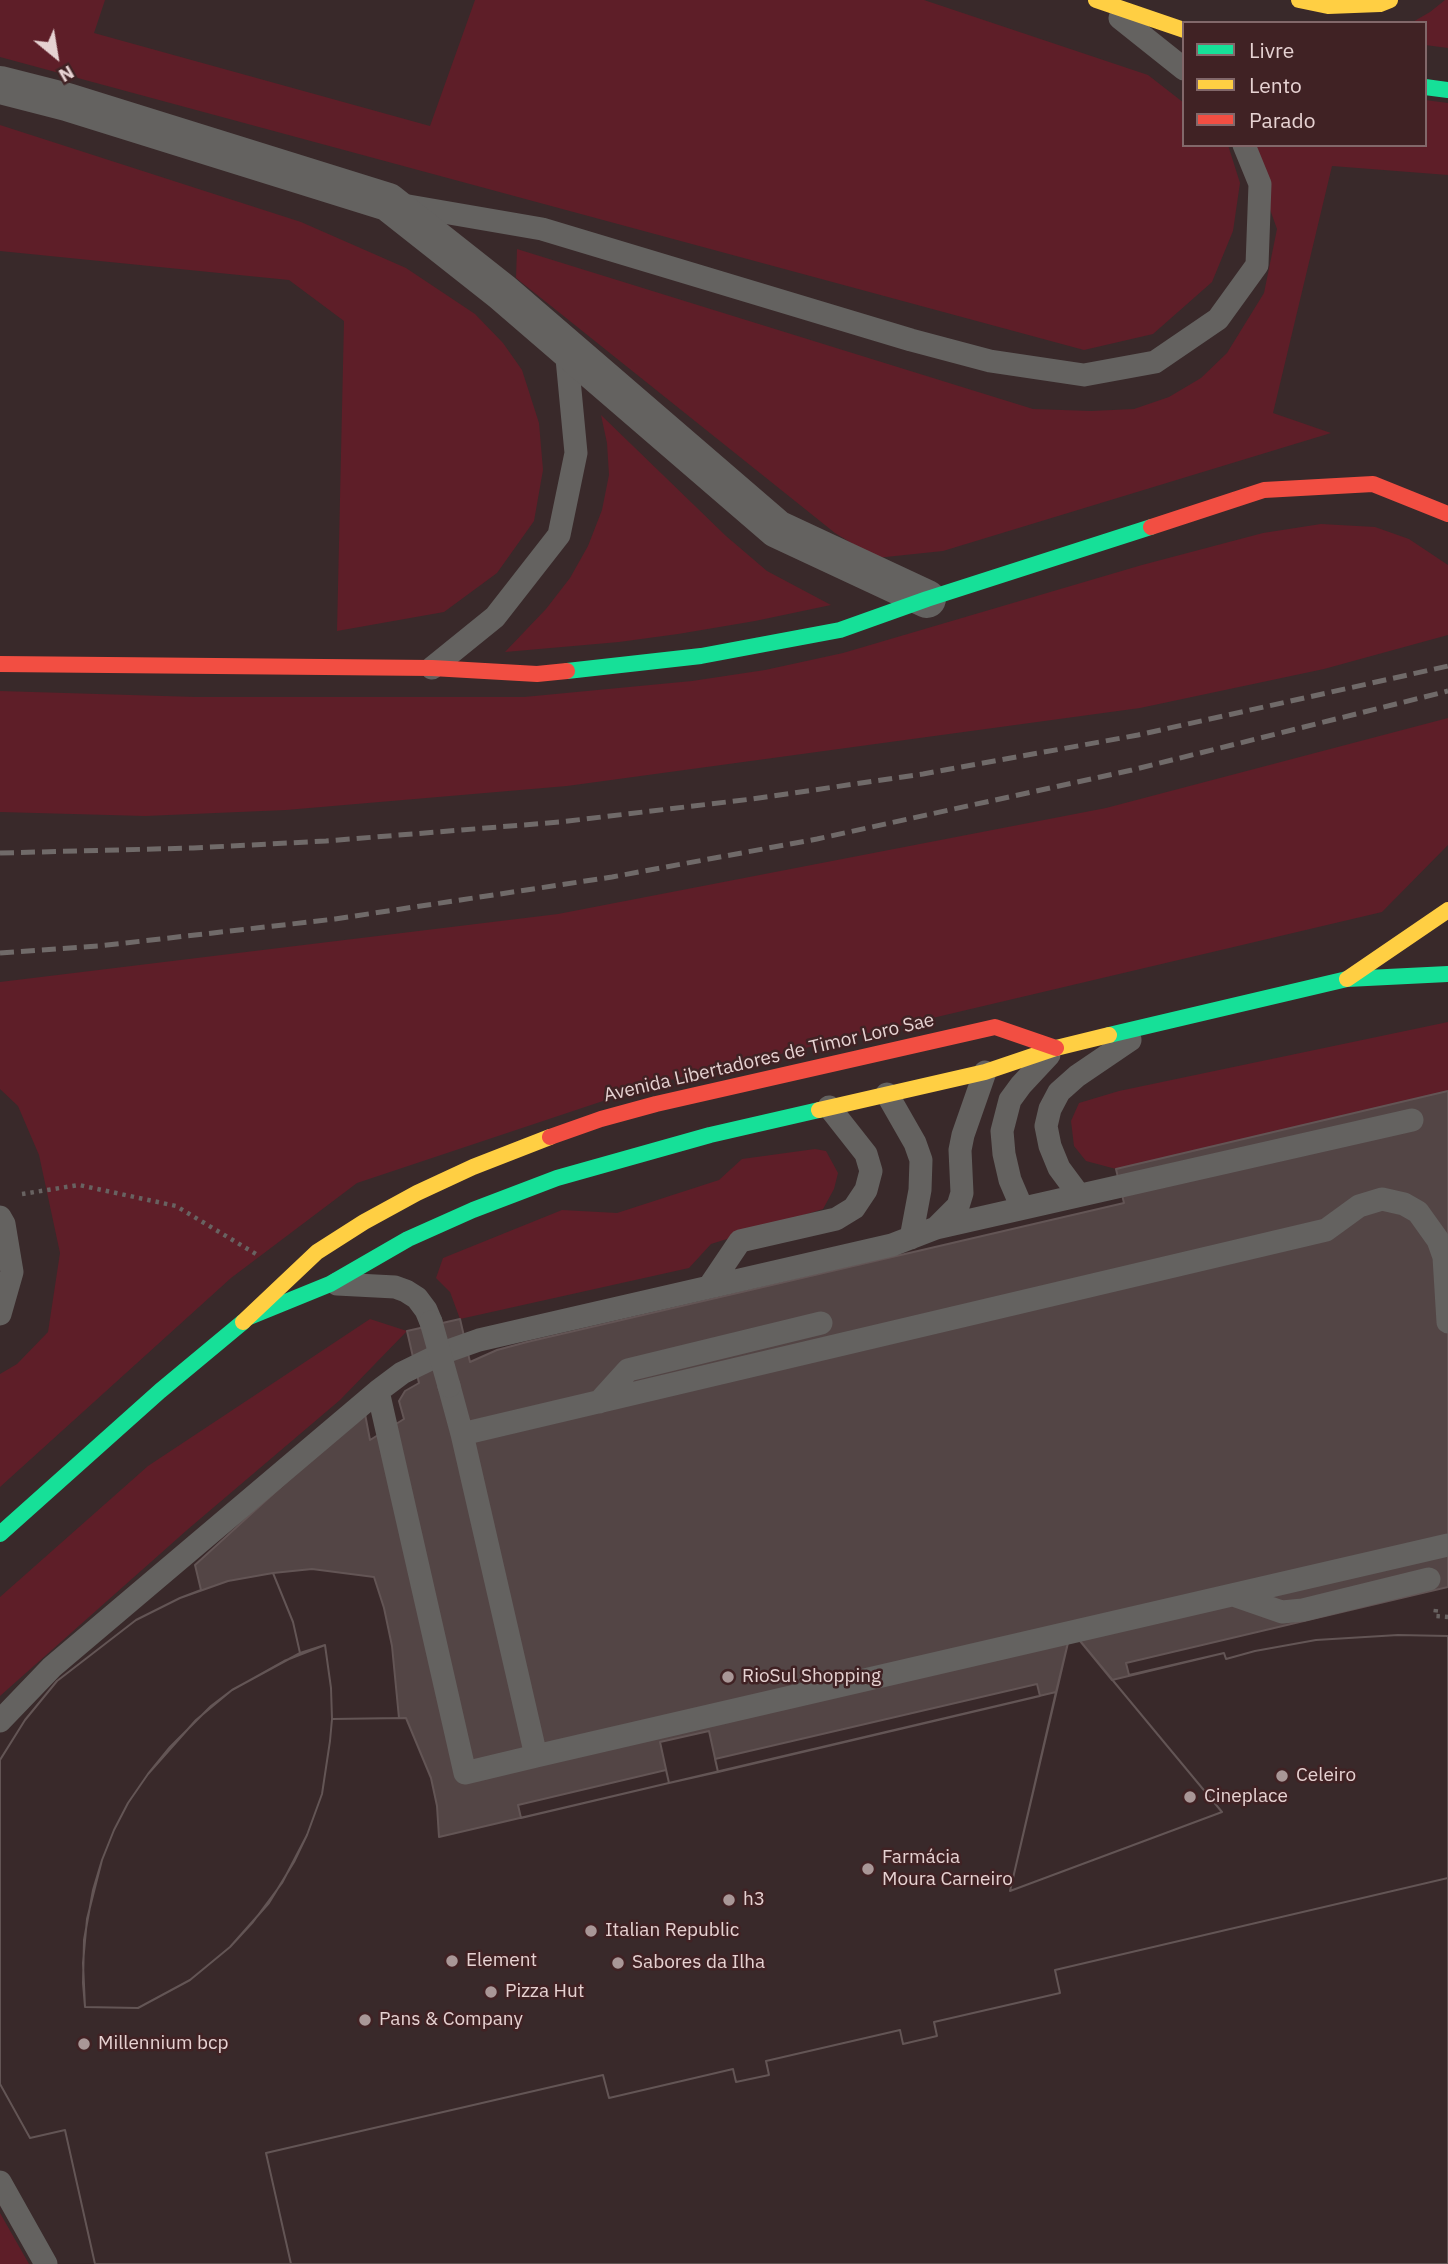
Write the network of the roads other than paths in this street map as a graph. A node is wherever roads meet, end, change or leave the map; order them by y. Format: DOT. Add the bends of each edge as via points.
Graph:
graph roads {
  1 [pos="1097,0"];
  2 [pos="1299,0"];
  3 [pos="1390,0"];
  4 [pos="1182,29"];
  5 [pos="1182,67"];
  6 [pos="0,85"];
  7 [pos="1427,87"];
  8 [pos="1448,90"];
  9 [pos="1245,147"];
  10 [pos="388,202"];
  11 [pos="566,348"];
  12 [pos="1448,514"];
  13 [pos="927,599"];
  14 [pos="0,664"];
  15 [pos="432,668"];
  16 [pos="1448,910"];
  17 [pos="1448,974"];
  18 [pos="1348,979"];
  19 [pos="1152,1025"];
  20 [pos="995,1027"];
  21 [pos="1056,1048"];
  22 [pos="833,1063"];
  23 [pos="985,1072"];
  24 [pos="887,1094"];
  25 [pos="829,1107"];
  26 [pos="1412,1120"];
  27 [pos="1079,1195"];
  28 [pos="1022,1208"];
  29 [pos="0,1217"];
  30 [pos="936,1228"];
  31 [pos="911,1238"];
  32 [pos="330,1284"];
  33 [pos="709,1287"];
  34 [pos="0,1314"];
  35 [pos="250,1317"];
  36 [pos="1448,1322"];
  37 [pos="821,1323"];
  38 [pos="378,1391"];
  39 [pos="599,1402"];
  40 [pos="462,1434"];
  41 [pos="0,1534"];
  42 [pos="1448,1545"];
  43 [pos="1429,1579"];
  44 [pos="1233,1595"];
  45 [pos="0,1721"];
  46 [pos="536,1756"];
  47 [pos="0,2182"];
  48 [pos="46,2264"];
  1 -- 4 [label="main road"];
  1 -- 5 [label="lane"];
  2 -- 3 [label="main road" via="1328,6"];
  6 -- 10 [label="street"];
  7 -- 8 [label="main road"];
  9 -- 10 [label="lane" via="1260,184 1257,265 1218,319 1155,362 1084,375 990,361 911,340 542,229"];
  10 -- 11 [label="street"];
  11 -- 13 [label="street" via="777,528"];
  11 -- 15 [label="lane" via="576,453 559,535 495,617"];
  12 -- 13 [label="main road" via="1373,484 1264,490"];
  13 -- 15 [label="main road" via="840,630 701,656 537,674"];
  14 -- 15 [label="main road"];
  16 -- 18 [label="main road, Avenida Libertadores de Timor Loro Sae"];
  17 -- 18 [label="main road, Avenida Libertadores de Timor Loro Sae"];
  18 -- 19 [label="main road, Avenida Libertadores de Timor Loro Sae"];
  19 -- 21 [label="main road, Avenida Libertadores de Timor Loro Sae"];
  19 -- 27 [label="lane" via="1077,1076 1059,1092 1050,1109 1046,1126 1050,1146"];
  20 -- 21 [label="main road"];
  20 -- 22 [label="main road, Avenida Libertadores de Timor Loro Sae"];
  20 -- 23 [label="main road"];
  21 -- 23 [label="main road, Avenida Libertadores de Timor Loro Sae"];
  21 -- 28 [label="lane" via="1010,1100 1002,1131 1010,1180"];
  22 -- 24 [label="main road"];
  22 -- 35 [label="main road, Avenida Libertadores de Timor Loro Sae" via="601,1119 472,1167 364,1222 317,1252"];
  23 -- 24 [label="main road, Avenida Libertadores de Timor Loro Sae"];
  23 -- 30 [label="lane" via="960,1150 962,1194 958,1206"];
  24 -- 25 [label="main road, Avenida Libertadores de Timor Loro Sae"];
  24 -- 31 [label="lane" via="921,1160"];
  25 -- 32 [label="main road, Avenida Libertadores de Timor Loro Sae" via="557,1178 419,1234"];
  25 -- 33 [label="lane" via="866,1154 871,1171 866,1190 854,1208 836,1219 740,1241"];
  26 -- 27 [label="lane"];
  27 -- 28 [label="lane"];
  28 -- 30 [label="lane"];
  29 -- 34 [label="lane" via="12,1272"];
  30 -- 31 [label="lane"];
  31 -- 33 [label="lane"];
  32 -- 35 [label="main road, Avenida Libertadores de Timor Loro Sae"];
  32 -- 40 [label="lane, bridge" via="395,1287 417,1298 431,1322"];
  33 -- 38 [label="lane" via="479,1340 402,1373"];
  35 -- 41 [label="main road, Avenida Libertadores de Timor Loro Sae"];
  36 -- 39 [label="lane" via="1444,1257 1438,1240 1418,1212 1382,1199 1359,1206 1326,1230"];
  37 -- 39 [label="lane" via="628,1370"];
  38 -- 45 [label="lane" via="52,1667"];
  38 -- 46 [label="lane" via="466,1773"];
  39 -- 40 [label="lane"];
  40 -- 46 [label="lane"];
  42 -- 44 [label="lane"];
  43 -- 44 [label="lane" via="1282,1612"];
  44 -- 46 [label="lane"];
  47 -- 48 [label="lane"];
}
